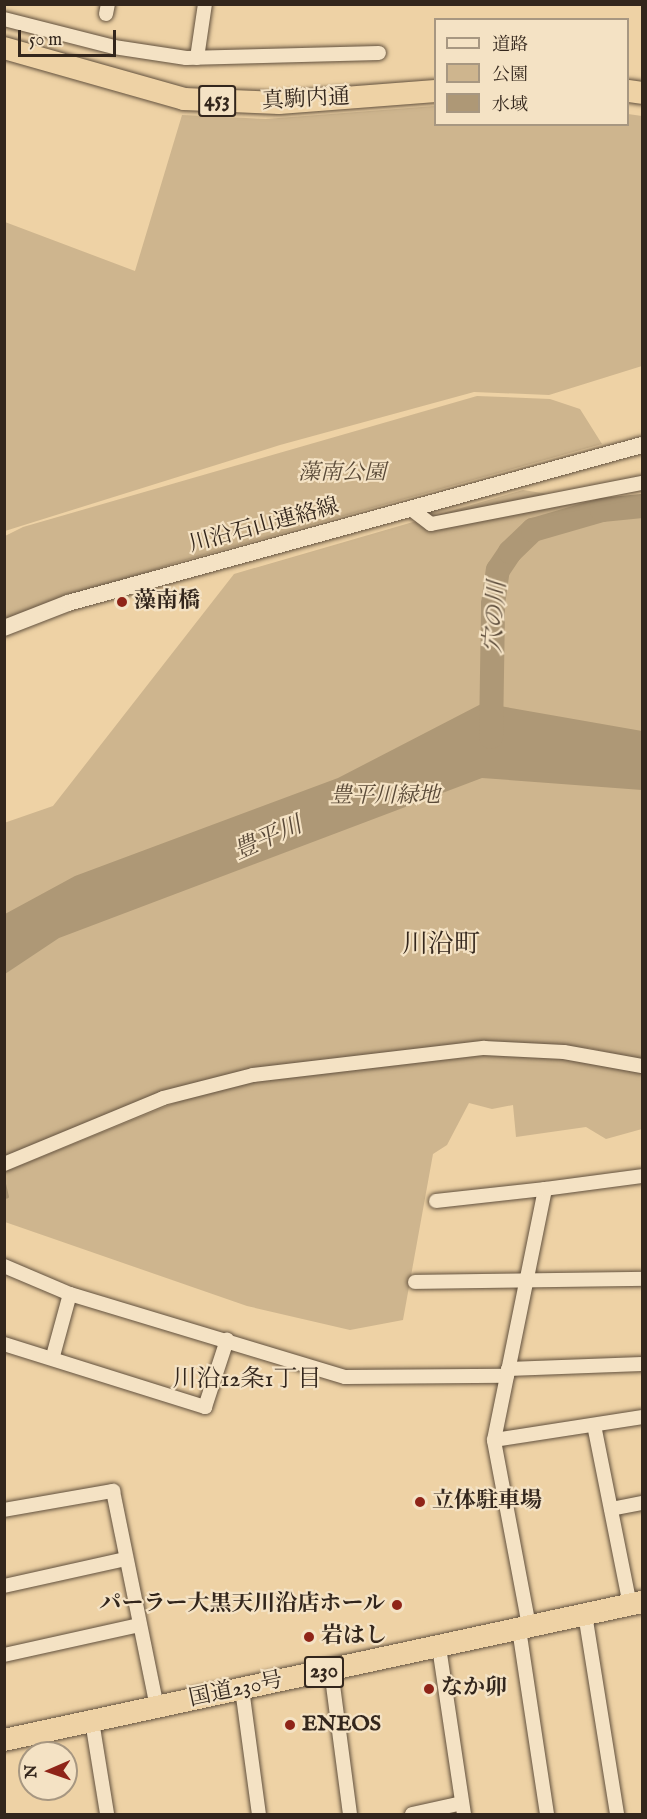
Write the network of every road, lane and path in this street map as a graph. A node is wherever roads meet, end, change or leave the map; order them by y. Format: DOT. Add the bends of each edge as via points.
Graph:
graph roads {
  1 [pos="206,4"];
  2 [pos="4,19"];
  3 [pos="6,53"];
  4 [pos="379,53"];
  5 [pos="197,58"];
  6 [pos="434,91"];
  7 [pos="642,445"];
  8 [pos="642,483"];
  9 [pos="411,509"];
  10 [pos="4,628"];
  11 [pos="642,1066"];
  12 [pos="4,1164"];
  13 [pos="642,1176"];
  14 [pos="545,1189"];
  15 [pos="436,1201"];
  16 [pos="4,1266"];
  17 [pos="642,1279"];
  18 [pos="526,1280"];
  19 [pos="415,1282"];
  20 [pos="70,1294"];
  21 [pos="227,1340"];
  22 [pos="4,1344"];
  23 [pos="53,1356"];
  24 [pos="642,1364"];
  25 [pos="508,1373"];
  26 [pos="642,1417"];
  27 [pos="594,1425"];
  28 [pos="494,1440"];
  29 [pos="642,1503"];
  30 [pos="611,1509"];
  31 [pos="4,1510"];
  32 [pos="126,1558"];
  33 [pos="4,1586"];
  34 [pos="636,1603"];
  35 [pos="585,1614"];
  36 [pos="139,1625"];
  37 [pos="524,1628"];
  38 [pos="439,1647"];
  39 [pos="4,1655"];
  40 [pos="331,1670"];
  41 [pos="242,1689"];
  42 [pos="157,1707"];
  43 [pos="92,1721"];
  44 [pos="4,1740"];
  45 [pos="463,1809"];
  46 [pos="107,1815"];
  47 [pos="259,1815"];
  48 [pos="350,1815"];
  49 [pos="412,1815"];
  50 [pos="547,1815"];
  51 [pos="617,1815"];
  1 -- 5 [label="street"];
  2 -- 5 [label="street" via="144,54"];
  3 -- 6 [label="highway, 真駒内通 / 453" via="184,99 279,103"];
  4 -- 5 [label="street"];
  7 -- 9 [label="street, 川沿石山連絡線"];
  8 -- 9 [label="street" via="431,524"];
  9 -- 10 [label="street, 川沿石山連絡線" via="73,602"];
  11 -- 12 [label="street" via="564,1052 484,1048 253,1074 163,1098"];
  13 -- 14 [label="street"];
  14 -- 15 [label="street"];
  14 -- 18 [label="street"];
  16 -- 20 [label="street"];
  17 -- 18 [label="street"];
  18 -- 19 [label="street"];
  18 -- 25 [label="street"];
  20 -- 21 [label="street"];
  20 -- 23 [label="street"];
  21 -- 23 [label="street" via="205,1407"];
  21 -- 25 [label="street" via="345,1377"];
  22 -- 23 [label="street"];
  24 -- 25 [label="street"];
  25 -- 28 [label="street"];
  26 -- 27 [label="street"];
  27 -- 28 [label="street"];
  27 -- 30 [label="street"];
  28 -- 37 [label="street"];
  29 -- 30 [label="street"];
  30 -- 34 [label="street"];
  31 -- 32 [label="street" via="113,1491"];
  32 -- 33 [label="street"];
  32 -- 36 [label="street"];
  34 -- 35 [label="highway, 国道230号 / 230"];
  35 -- 37 [label="highway, 国道230号 / 230"];
  35 -- 51 [label="street"];
  36 -- 39 [label="street"];
  36 -- 42 [label="street"];
  37 -- 38 [label="highway, 国道230号 / 230"];
  37 -- 50 [label="street"];
  38 -- 40 [label="highway, 国道230号 / 230"];
  38 -- 45 [label="street"];
  40 -- 41 [label="highway, 国道230号 / 230"];
  40 -- 48 [label="street"];
  41 -- 42 [label="highway, 国道230号 / 230"];
  41 -- 47 [label="street"];
  42 -- 43 [label="highway, 国道230号 / 230"];
  43 -- 44 [label="highway, 国道230号 / 230"];
  43 -- 46 [label="street"];
  45 -- 49 [label="street"];
}
